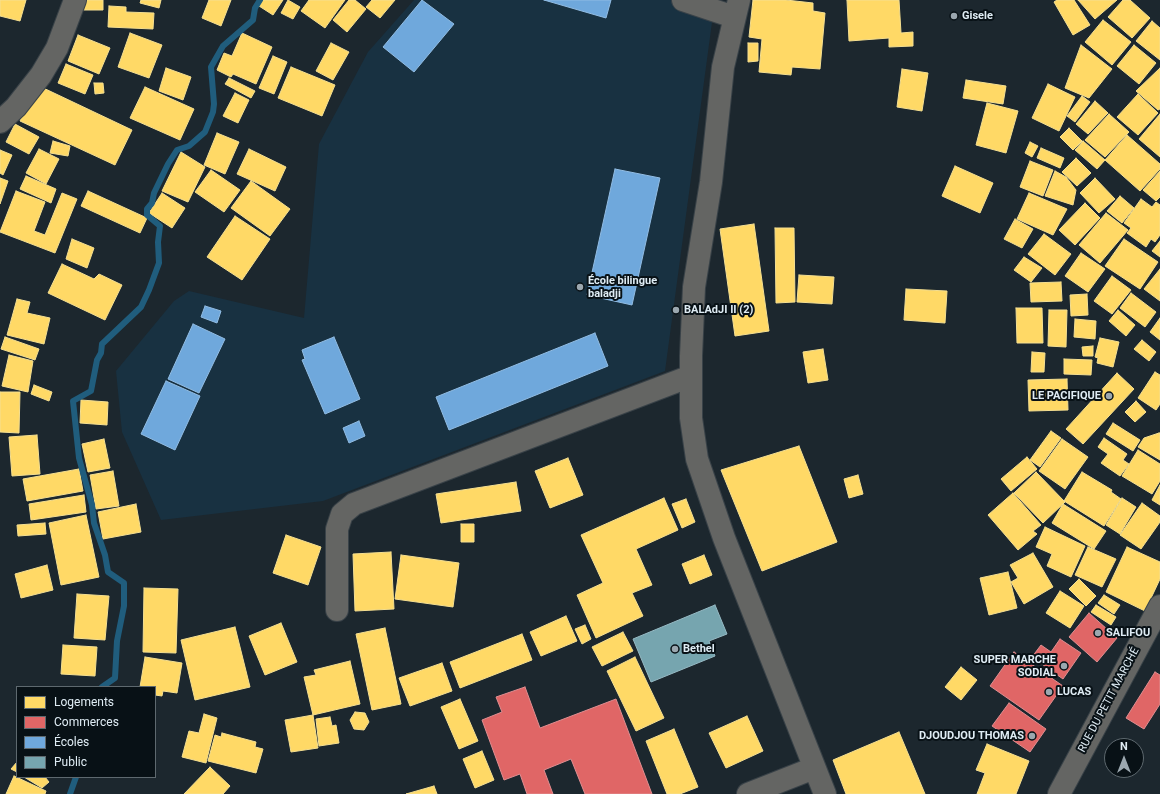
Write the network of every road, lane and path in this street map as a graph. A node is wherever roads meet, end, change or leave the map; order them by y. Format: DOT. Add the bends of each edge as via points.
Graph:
graph roads {
  1 [pos="75,0"];
  2 [pos="683,0"];
  3 [pos="737,9"];
  4 [pos="0,122"];
  5 [pos="690,376"];
  6 [pos="1160,606"];
  7 [pos="337,610"];
  8 [pos="814,768"];
  9 [pos="748,794"];
  10 [pos="825,794"];
  11 [pos="1059,794"];
  1 -- 4 [label="street" via="57,48 41,75 16,107"];
  2 -- 3 [label="street"];
  3 -- 5 [label="street" via="723,67 711,182 694,288"];
  5 -- 7 [label="street" via="354,504 342,514 337,528"];
  5 -- 8 [label="street" via="690,418 697,459 724,538"];
  6 -- 11 [label="street, RUE DU PETIT MARCHÉ"];
  8 -- 9 [label="street"];
  8 -- 10 [label="street"];
}
